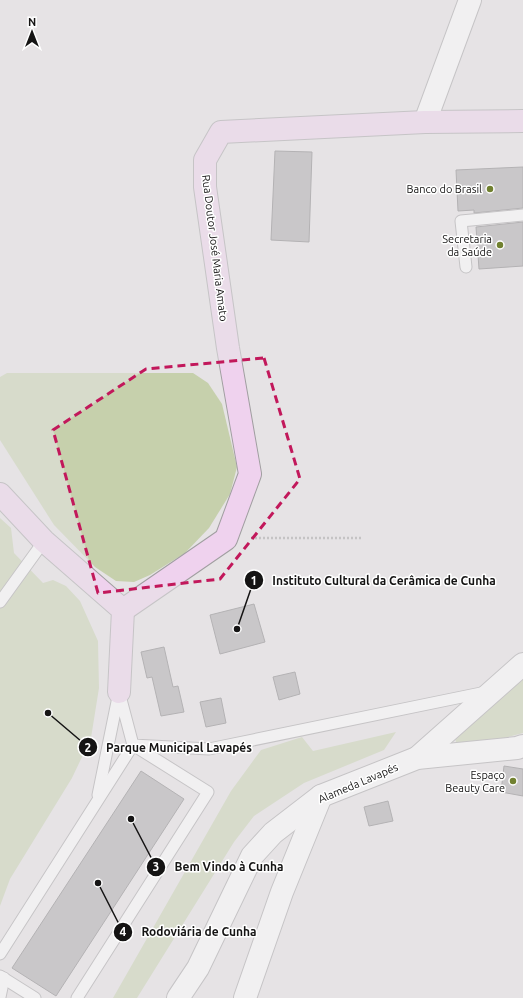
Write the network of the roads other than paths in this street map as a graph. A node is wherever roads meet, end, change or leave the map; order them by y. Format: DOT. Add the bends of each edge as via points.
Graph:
graph roads {
  1 [pos="470,0"];
  2 [pos="523,121"];
  3 [pos="425,122"];
  4 [pos="523,215"];
  5 [pos="466,267"];
  6 [pos="0,494"];
  7 [pos="44,541"];
  8 [pos="0,602"];
  9 [pos="123,610"];
  10 [pos="523,664"];
  11 [pos="493,690"];
  12 [pos="119,692"];
  13 [pos="133,745"];
  14 [pos="523,746"];
  15 [pos="417,758"];
  16 [pos="321,796"];
  17 [pos="97,802"];
  18 [pos="0,954"];
  19 [pos="2,977"];
  20 [pos="0,997"];
  21 [pos="35,998"];
  22 [pos="77,998"];
  23 [pos="178,998"];
  24 [pos="245,998"];
  1 -- 3 [label="street"];
  2 -- 3 [label="street, Rua Doutor José Maria Amato"];
  3 -- 9 [label="street, Rua Doutor José Maria Amato" via="222,132 205,160 205,187 228,348 250,474 226,539"];
  4 -- 5 [label="lane" via="462,221"];
  6 -- 7 [label="street"];
  7 -- 8 [label="lane"];
  7 -- 9 [label="street"];
  9 -- 12 [label="street"];
  10 -- 11 [label="street"];
  11 -- 13 [label="lane" via="209,749"];
  11 -- 15 [label="street"];
  12 -- 13 [label="lane"];
  12 -- 17 [label="lane"];
  13 -- 17 [label="lane"];
  13 -- 22 [label="lane" via="208,792"];
  14 -- 15 [label="street, Alameda Lavapés"];
  15 -- 16 [label="street, Alameda Lavapés"];
  16 -- 23 [label="street, Alameda Lavapés" via="273,833 252,856 198,968"];
  16 -- 24 [label="street" via="282,892"];
  17 -- 18 [label="lane"];
  19 -- 20 [label="lane"];
  19 -- 21 [label="lane"];
}
